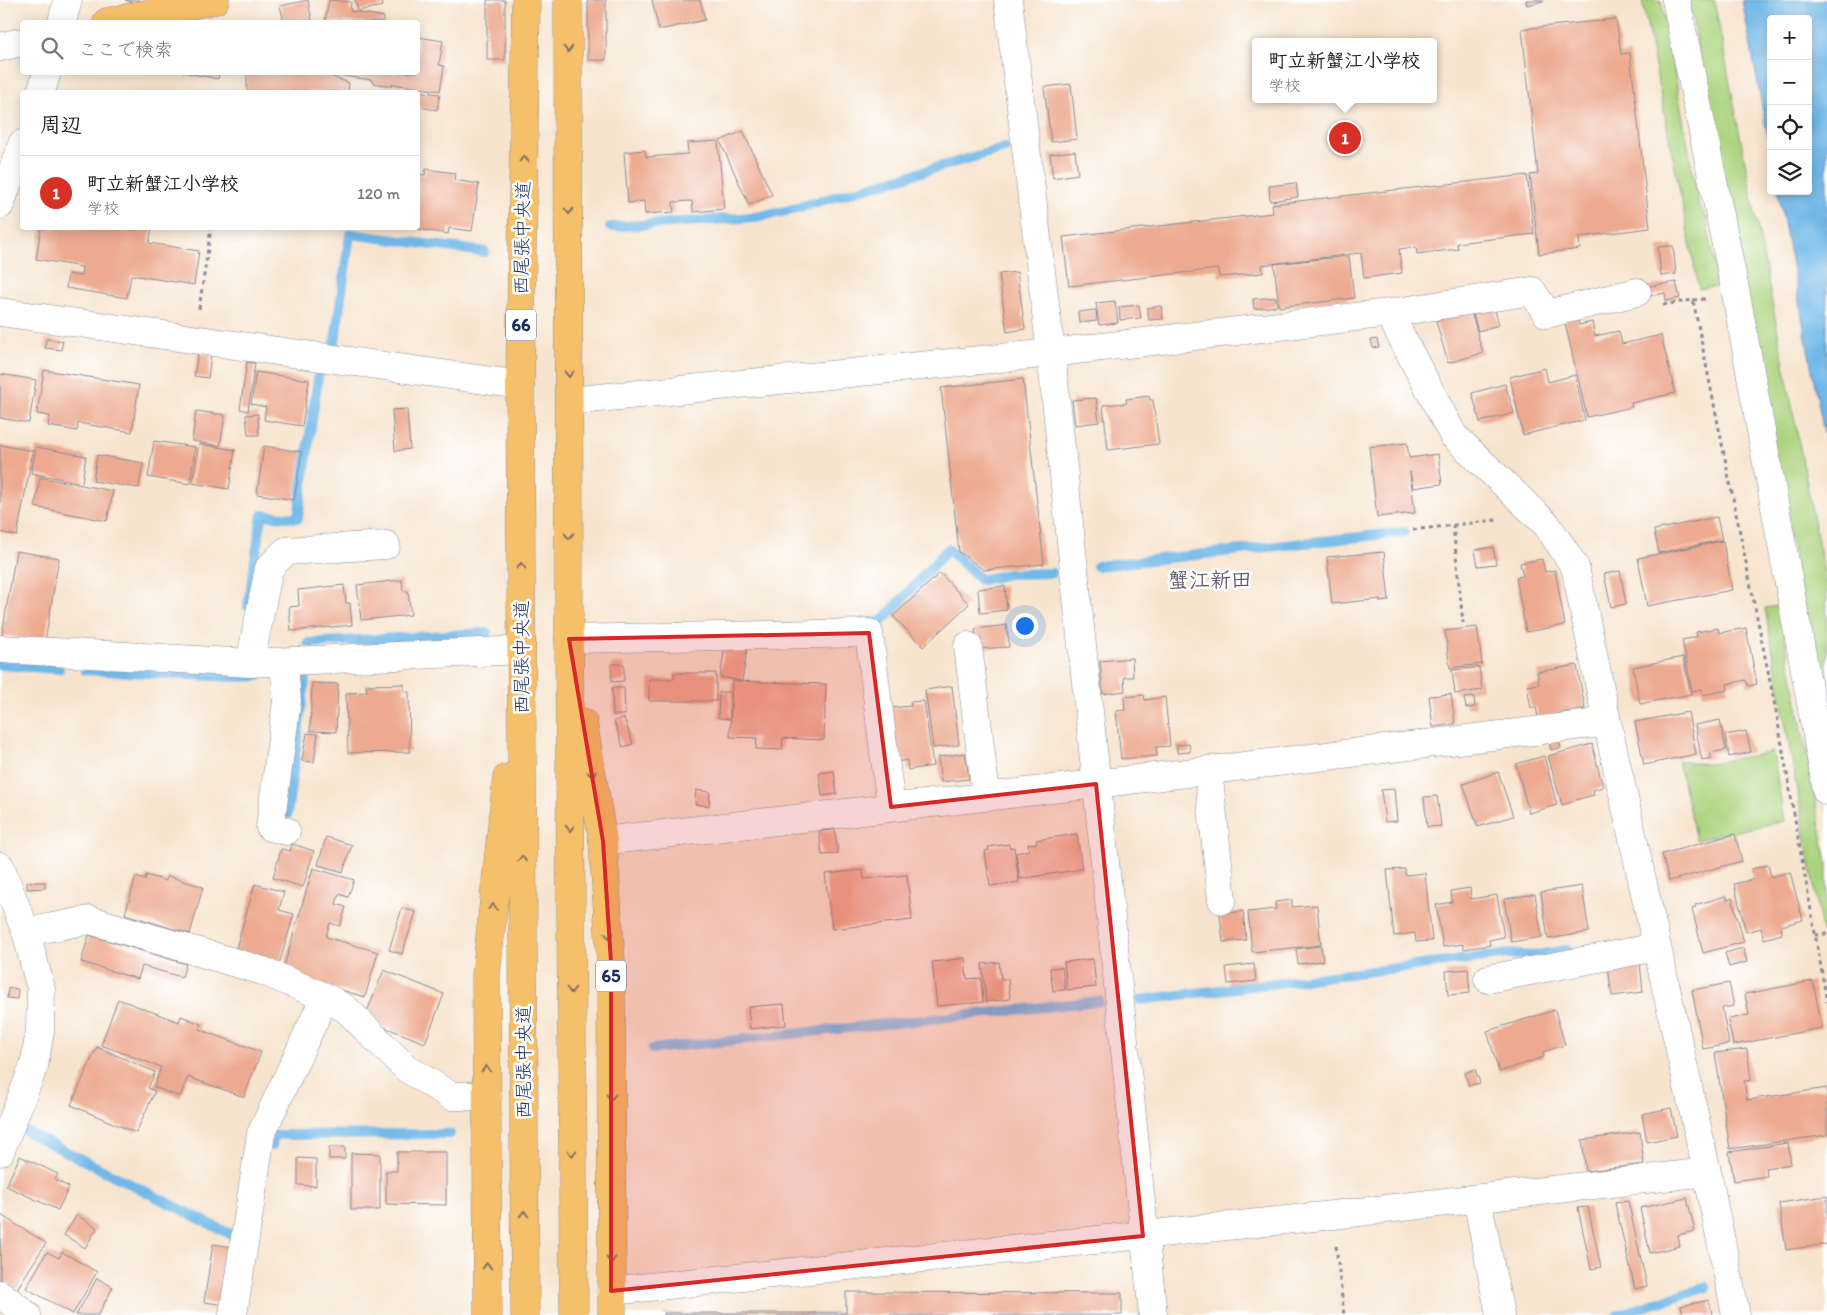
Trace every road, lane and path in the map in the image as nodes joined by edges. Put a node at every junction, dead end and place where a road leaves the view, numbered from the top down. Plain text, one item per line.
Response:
1 (68, 0) edge
2 (215, 0) edge
3 (526, 0) edge
4 (568, 0) edge
5 (1008, 0) edge
6 (1676, 0) edge
7 (63, 20) edge
8 (117, 20) edge
9 (20, 42) edge
10 (0, 47) edge
11 (46, 75) edge
12 (42, 90) edge
13 (20, 150) edge
14 (0, 205) edge
15 (211, 230) edge
16 (1638, 292) joint
17 (0, 312) edge
18 (1389, 313) junction
19 (195, 340) junction
20 (1051, 353) junction
21 (520, 385) junction
22 (569, 401) junction
23 (1536, 515) junction
24 (1453, 525) junction
25 (1414, 530) dead end
26 (386, 545) dead end
27 (1463, 623) dead end
28 (569, 639) junction
29 (968, 646) dead end
30 (0, 649) edge
31 (521, 650) junction
32 (284, 662) junction
33 (250, 663) junction
34 (1607, 722) junction
35 (1208, 770) junction
36 (1096, 784) junction
37 (1827, 791) edge
38 (986, 796) junction
39 (891, 807) junction
40 (286, 831) dead end
41 (603, 841) junction
42 (0, 866) edge
43 (1222, 900) dead end
44 (26, 932) junction
45 (1827, 934) edge
46 (1815, 935) junction
47 (1657, 947) junction
48 (1488, 979) dead end
49 (325, 997) junction
50 (1827, 1002) edge
51 (487, 1096) junction
52 (0, 1152) edge
53 (1707, 1172) junction
54 (1477, 1199) junction
55 (1333, 1215) junction
56 (1143, 1236) junction
57 (0, 1294) edge
58 (612, 1303) edge
59 (28, 1315) edge
60 (233, 1315) edge
61 (488, 1315) edge
62 (525, 1315) edge
63 (574, 1315) edge
64 (1153, 1315) edge
65 (1344, 1315) edge
66 (1500, 1315) edge
67 (1736, 1315) edge

1 - 7 street
2 - 8 main road
21 -> 3 main road, 西尾張中央道 / 66
4 -> 22 main road
5 - 20 street
6 - 37 street
9 - 10 street
11 - 12 street
13 - 14 street
15 - 19 path
16 - 18 street
16 - 46 path
17 - 19 street
18 - 20 street
18 - 23 street
19 - 21 street
20 - 22 street
20 - 36 street
31 -> 21 main road, 西尾張中央道 / 66
22 -> 28 main road
23 - 24 path
23 - 34 street
24 - 25 path
24 - 27 path
26 - 33 street
28 - 39 street
28 -> 41 main road, 65
28 -> 63 main road, 65
29 - 38 street
30 - 33 street
31 - 32 street
51 -> 31 main road
62 -> 31 main road, 西尾張中央道
32 - 33 street
32 - 40 street
34 - 35 street
34 - 47 street
35 - 36 street
35 - 43 street
36 - 38 street
36 - 56 street
38 - 39 street
39 - 41 street
41 -> 58 main road, 65
42 - 44 street
44 - 49 street
44 - 52 street
45 - 46 path
46 - 50 path
47 - 48 street
47 - 53 street
49 - 51 street
49 - 60 street
61 -> 51 main road
53 - 54 street
53 - 67 street
54 - 55 street
54 - 66 street
55 - 56 street
55 - 65 path
56 - 58 street
56 - 64 street
57 - 59 street

